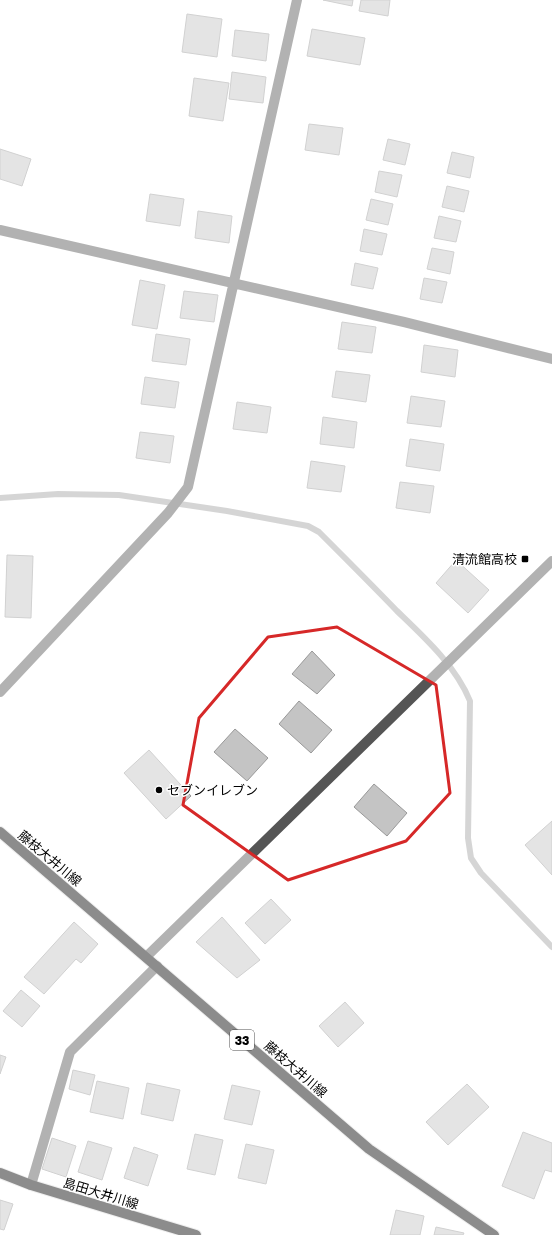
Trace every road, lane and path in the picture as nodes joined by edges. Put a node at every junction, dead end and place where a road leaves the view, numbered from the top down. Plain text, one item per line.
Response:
1 (297, 0) edge
2 (0, 230) edge
3 (235, 284) junction
4 (552, 359) edge
5 (552, 561) edge
6 (0, 692) edge
7 (0, 832) edge
8 (146, 957) junction
9 (157, 966) junction
10 (0, 1173) edge
11 (31, 1185) junction
12 (196, 1235) edge
13 (494, 1235) edge

1 - 3 street
2 - 3 street
3 - 4 street
3 - 6 street
5 - 8 street
7 - 8 main road, 藤枝大井川線 / 33
8 - 9 main road, 藤枝大井川線 / 33
9 - 11 street
9 - 13 main road, 藤枝大井川線 / 33
10 - 11 main road, 島田大井川線
11 - 12 main road, 島田大井川線

